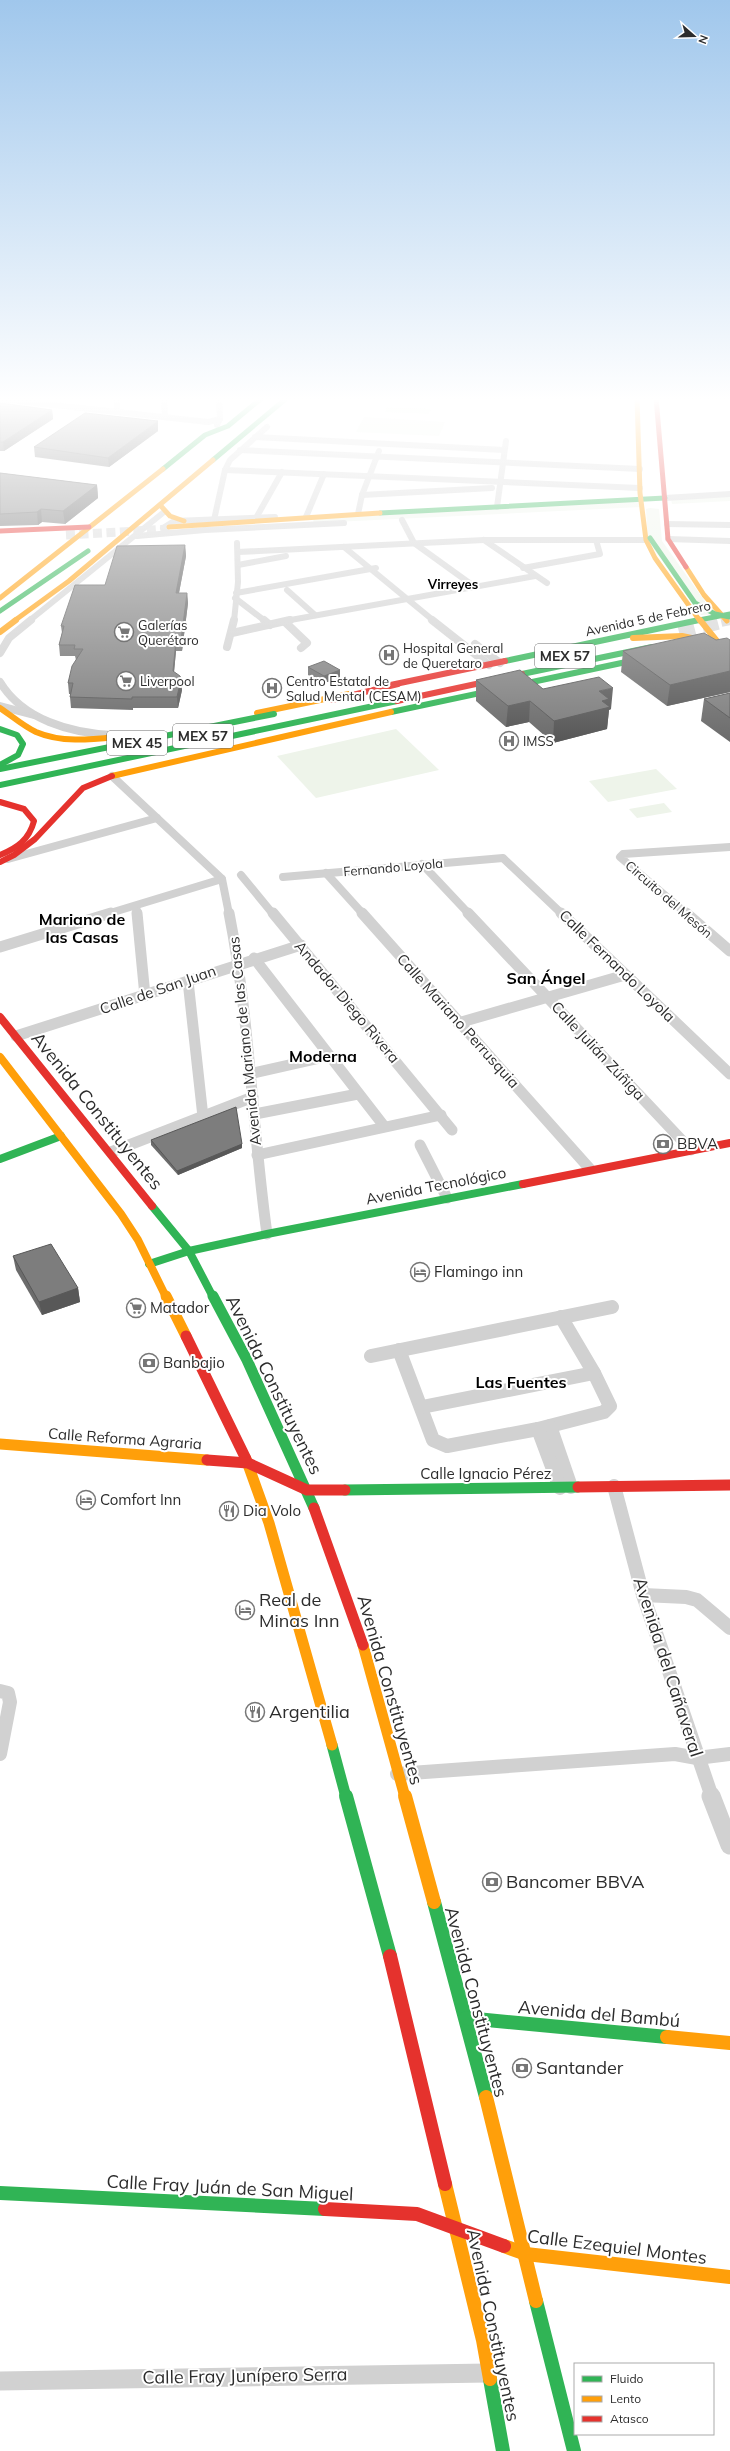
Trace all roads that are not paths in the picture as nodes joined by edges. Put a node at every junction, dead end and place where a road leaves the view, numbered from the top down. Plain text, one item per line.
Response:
1 (109, 511) edge
2 (138, 511) edge
3 (158, 511) edge
4 (159, 511) edge
5 (166, 511) edge
6 (216, 511) edge
7 (260, 511) edge
8 (308, 511) edge
9 (435, 511) edge
10 (483, 511) edge
11 (642, 511) edge
12 (666, 511) edge
13 (358, 514) joint
14 (306, 517) junction
15 (256, 518) junction
16 (294, 518) junction
17 (184, 520) junction
18 (214, 520) junction
19 (402, 520) junction
20 (668, 524) junction
21 (730, 525) edge
22 (169, 530) junction
23 (67, 534) junction
24 (1, 536) edge
25 (135, 537) junction
26 (647, 537) junction
27 (668, 539) junction
28 (484, 540) junction
29 (596, 540) junction
30 (730, 541) edge
31 (237, 543) dead end
32 (414, 543) junction
33 (344, 547) junction
34 (354, 547) junction
35 (335, 548) junction
36 (92, 549) junction
37 (238, 552) junction
38 (678, 553) junction
39 (653, 555) junction
40 (238, 565) junction
41 (380, 568) junction
42 (522, 568) junction
43 (371, 569) junction
44 (535, 576) junction
45 (69, 581) junction
46 (547, 583) dead end
47 (475, 587) junction
48 (287, 590) dead end
49 (236, 595) junction
50 (415, 596) junction
51 (0, 598) edge
52 (404, 598) junction
53 (0, 611) edge
54 (315, 615) junction
55 (727, 616) edge
56 (0, 619) edge
57 (699, 620) junction
58 (285, 622) junction
59 (11, 624) junction
60 (270, 625) junction
61 (730, 625) edge
62 (0, 632) edge
63 (679, 632) tunnel mouth
64 (232, 633) junction
65 (0, 635) edge
66 (730, 640) edge
67 (716, 643) junction
68 (227, 646) dead end
69 (730, 646) edge
70 (301, 648) dead end
71 (0, 653) edge
72 (730, 653) edge
73 (660, 655) edge
74 (510, 661) junction
75 (500, 663) junction
76 (489, 665) junction
77 (450, 679) junction
78 (0, 682) edge
79 (401, 687) junction
80 (406, 700) junction
81 (0, 707) edge
82 (43, 717) junction
83 (199, 725) junction
84 (0, 729) edge
85 (125, 736) junction
86 (0, 765) edge
87 (0, 769) edge
88 (0, 775) edge
89 (112, 776) junction
90 (72, 782) dead end
91 (0, 786) edge
92 (33, 788) dead end
93 (0, 794) edge
94 (0, 802) edge
95 (157, 818) junction
96 (728, 849) edge
97 (503, 858) joint
98 (2, 859) edge
99 (422, 864) junction
100 (326, 873) junction
101 (241, 875) dead end
102 (283, 877) dead end
103 (222, 879) junction
104 (136, 906) junction
105 (301, 945) junction
106 (0, 947) edge
107 (730, 951) edge
108 (254, 958) junction
109 (239, 963) junction
110 (625, 975) junction
111 (188, 981) junction
112 (145, 996) junction
113 (548, 998) junction
114 (0, 1017) edge
115 (458, 1023) junction
116 (16, 1036) junction
117 (329, 1056) junction
118 (0, 1057) edge
119 (249, 1074) junction
120 (730, 1074) edge
121 (358, 1094) junction
122 (253, 1097) junction
123 (255, 1114) junction
124 (441, 1115) junction
125 (203, 1117) junction
126 (384, 1126) junction
127 (452, 1130) dead end
128 (61, 1136) junction
129 (730, 1142) edge
130 (420, 1145) dead end
131 (692, 1150) junction
132 (110, 1152) junction
133 (257, 1155) junction
134 (0, 1159) edge
135 (590, 1169) junction
136 (447, 1198) junction
137 (267, 1234) junction
138 (189, 1251) junction
139 (149, 1264) junction
140 (612, 1307) dead end
141 (562, 1317) junction
142 (399, 1350) junction
143 (371, 1356) dead end
144 (594, 1373) junction
145 (422, 1407) junction
146 (544, 1428) junction
147 (0, 1444) edge
148 (248, 1463) junction
149 (730, 1485) edge
150 (614, 1486) junction
151 (565, 1487) junction
152 (307, 1490) junction
153 (643, 1595) junction
154 (730, 1628) edge
155 (0, 1691) edge
156 (0, 1754) edge
157 (730, 1754) edge
158 (697, 1758) junction
159 (397, 1774) junction
160 (730, 1845) edge
161 (466, 2018) junction
162 (730, 2043) edge
163 (0, 2193) edge
164 (456, 2228) junction
165 (526, 2254) junction
166 (730, 2277) edge
167 (490, 2373) junction
168 (0, 2381) edge
169 (503, 2451) edge
170 (574, 2451) edge

1 - 23 main road
2 - 36 main road
3 - 45 main road
4 - 25 street
5 - 17 main road
6 - 18 street
7 - 15 street
8 - 14 street
9 - 13 main road
10 - 19 main road
11 - 26 main road
12 - 20 main road
13 - 14 main road
14 - 16 main road
15 - 16 street
15 - 18 street
16 - 22 main road
17 - 18 street
17 - 22 street
19 - 22 main road
19 - 32 street
20 - 21 street
20 - 27 main road
22 - 25 street
23 - 24 main road
23 - 51 main road
25 - 45 main road
25 - 71 street
26 - 29 street
26 - 39 main road
26 - 55 main road, bridge
27 - 30 street
27 - 38 main road
28 - 29 street
28 - 32 street
28 - 42 street
29 - 42 street
31 - 37 street
32 - 34 street
32 - 47 street
33 - 34 street
33 - 35 street
33 - 43 street
34 - 41 street
35 - 37 street
35 - 40 street
36 - 53 main road
36 - 56 main road
37 - 40 street
38 - 39 main road
38 - 55 main road
39 - 57 main road
40 - 49 street
41 - 43 street
41 - 50 street
42 - 44 street
43 - 49 street
43 - 52 street
44 - 46 street
44 - 47 street
45 - 59 main road
47 - 50 street
48 - 54 street
49 - 60 street
49 - 64 street
50 - 52 street
50 - 75 street
52 - 54 street
52 - 76 street
54 - 58 street
55 - 57 main road, Avenida 5 de Febrero
55 - 61 main road
57 - 67 main road
57 - 74 main road, Avenida 5 de Febrero
58 - 60 street
58 - 70 street
59 - 62 main road
59 - 65 main road
60 - 64 street
63 - 77 main road, Avenida 5 de Febrero / MEX 57
64 - 68 street
66 - 67 main road, Avenida 5 de Febrero
67 - 72 main road
67 - 80 main road, Avenida 5 de Febrero / MEX 57
69 - 77 main road, bridge
73 - 89 main road
74 - 75 main road, Avenida 5 de Febrero
74 - 77 main road, MEX 57
75 - 76 main road, Avenida 5 de Febrero
76 - 79 main road, Avenida 5 de Febrero
77 - 79 main road, Avenida 5 de Febrero / MEX 57
78 - 82 street
79 - 83 main road, Avenida 5 de Febrero
79 - 87 main road, MEX 45, bridge
79 - 88 main road, Avenida 5 de Febrero / MEX 57
80 - 91 main road, Avenida 5 de Febrero / MEX 57
80 - 91 main road, MEX 45
81 - 82 street
81 - 85 main road, Avenida 5 de Febrero
82 - 85 street
83 - 85 main road, Avenida 5 de Febrero
83 - 88 main road
84 - 86 main road
89 - 90 main road
89 - 95 street
89 - 98 main road
92 - 93 main road
94 - 98 main road
95 - 98 street
95 - 103 street
96 - 107 street, Circuito del Mesón
97 - 99 street, Fernando Loyola
97 - 110 street, Calle Fernando Loyola
99 - 100 street, Fernando Loyola
99 - 113 street, Calle Julián Zúñiga
100 - 102 street, Fernando Loyola
100 - 115 street, Calle Mariano Perrusquia
101 - 105 street, Andador Diego Rivera
103 - 104 street
103 - 109 street, Avenida Mariano de las Casas
104 - 106 street
104 - 112 street
105 - 108 street, Calle de San Juan
105 - 124 street, Andador Diego Rivera
108 - 109 street, Calle de San Juan
108 - 117 street
109 - 111 street, Calle de San Juan
109 - 119 street, Avenida Mariano de las Casas
110 - 113 street
110 - 120 street, Calle Fernando Loyola
111 - 112 street, Calle de San Juan
111 - 125 street
112 - 116 street, Calle de San Juan
113 - 115 street
113 - 131 street, Calle Julián Zúñiga
114 - 116 main road, Avenida Constituyentes
115 - 135 street, Calle Mariano Perrusquia
116 - 132 main road, Avenida Constituyentes
117 - 119 street
117 - 121 street
118 - 128 main road, Avenida Constituyentes
119 - 122 street, Avenida Mariano de las Casas
121 - 123 street
121 - 126 street
122 - 123 street, Avenida Mariano de las Casas
122 - 125 street
123 - 133 street, Avenida Mariano de las Casas
124 - 126 street
124 - 127 street, Andador Diego Rivera
125 - 132 street
126 - 133 street
128 - 134 main road
128 - 139 main road, Avenida Constituyentes
129 - 131 main road, Avenida Tecnológico
130 - 136 street
131 - 135 main road, Avenida Tecnológico
132 - 138 main road, Avenida Constituyentes
133 - 137 street, Avenida Mariano de las Casas
135 - 136 main road, Avenida Tecnológico
136 - 137 main road, Avenida Tecnológico
137 - 138 main road, Avenida Tecnológico
138 - 139 main road, Avenida Tecnológico
138 - 152 main road, Avenida Constituyentes
139 - 148 main road, Avenida Constituyentes
140 - 141 street
141 - 142 street
141 - 144 street
142 - 143 street
142 - 145 street
144 - 145 street
144 - 146 street
145 - 146 street
146 - 151 street
147 - 148 main road, Calle Reforma Agraria
148 - 152 main road, Calle Ignacio Pérez
148 - 164 main road, Avenida Constituyentes
149 - 150 main road, Calle Ignacio Pérez
150 - 151 main road, Calle Ignacio Pérez
150 - 153 street, Avenida del Cañaveral
151 - 152 main road, Calle Ignacio Pérez
152 - 159 main road, Avenida Constituyentes
153 - 154 street
153 - 158 street, Avenida del Cañaveral
155 - 156 street
157 - 158 street
158 - 159 street
158 - 160 street, Avenida del Cañaveral
159 - 161 main road, Avenida Constituyentes
161 - 162 main road, Avenida del Bambú
161 - 165 main road, Avenida Constituyentes
163 - 164 main road, Calle Fray Juán de San Miguel
164 - 165 main road, Calle Ezequiel Montes
164 - 167 main road, Avenida Constituyentes
165 - 166 main road, Calle Ezequiel Montes
165 - 170 main road, Avenida Constituyentes
167 - 168 street, Calle Fray Junípero Serra
167 - 169 main road, Avenida Constituyentes

